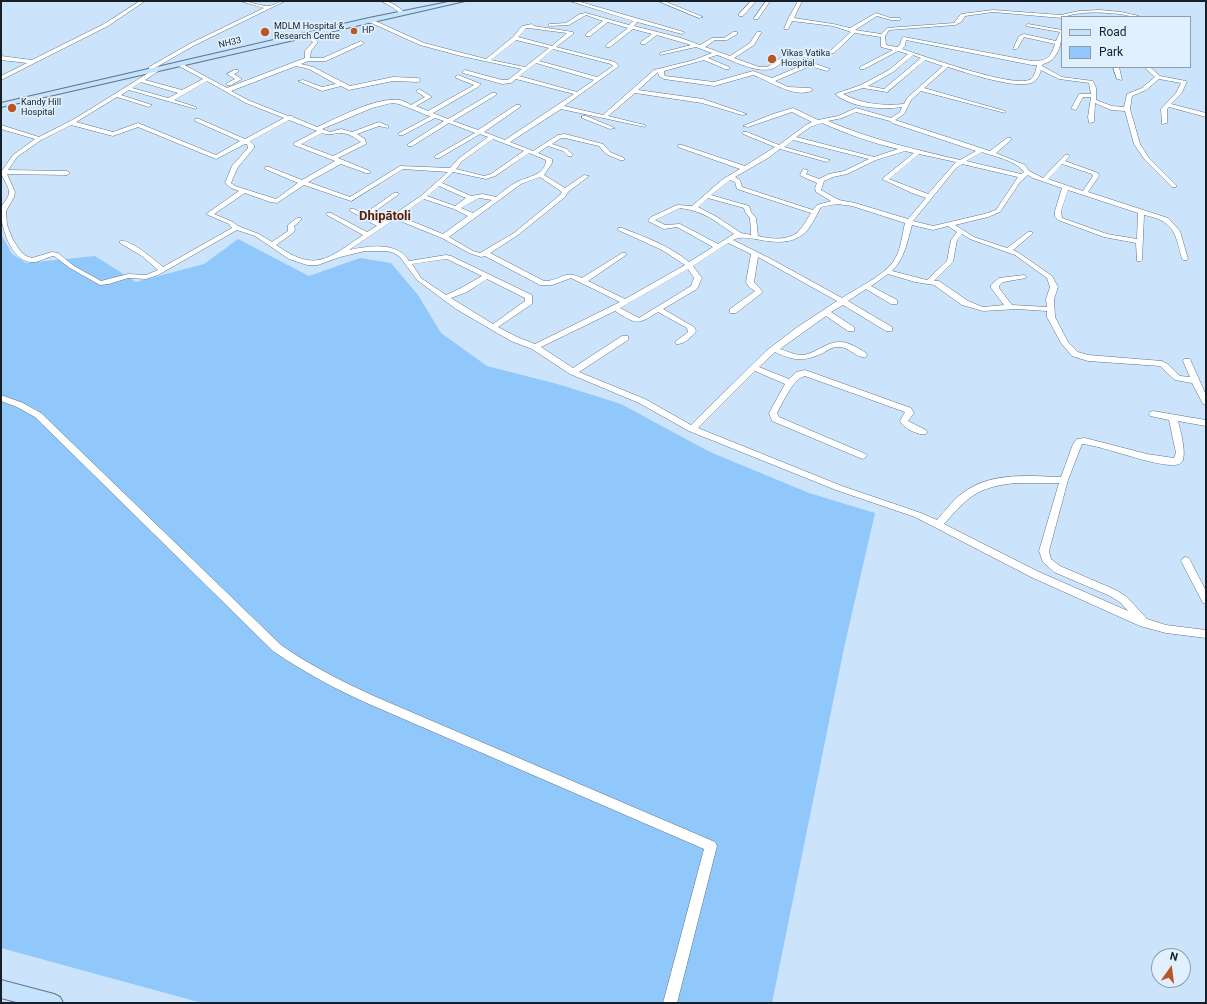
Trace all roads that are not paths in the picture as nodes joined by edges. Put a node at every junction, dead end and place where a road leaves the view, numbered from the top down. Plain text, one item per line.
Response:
1 (143, 1) edge
2 (242, 1) edge
3 (272, 1) edge
4 (383, 1) edge
5 (462, 1) edge
6 (572, 1) edge
7 (660, 1) edge
8 (754, 1) edge
9 (768, 1) edge
10 (800, 1) edge
11 (281, 2) edge
12 (269, 8) junction
13 (403, 13) junction
14 (742, 15) dead end
15 (1067, 16) edge
16 (1134, 16) edge
17 (701, 17) dead end
18 (1061, 17) edge
19 (756, 18) dead end
20 (790, 19) junction
21 (898, 19) dead end
22 (369, 20) junction
23 (607, 20) junction
24 (636, 20) junction
25 (1028, 25) dead end
26 (527, 26) junction
27 (632, 27) junction
28 (786, 28) dead end
29 (853, 30) junction
30 (1061, 32) edge
31 (656, 33) junction
32 (682, 33) dead end
33 (735, 33) dead end
34 (758, 33) dead end
35 (305, 35) junction
36 (588, 35) dead end
37 (1061, 35) edge
38 (883, 36) junction
39 (515, 38) junction
40 (361, 43) dead end
41 (643, 43) dead end
42 (1058, 43) junction
43 (608, 46) dead end
44 (699, 46) junction
45 (554, 48) junction
46 (1014, 48) dead end
47 (898, 49) junction
48 (832, 52) dead end
49 (718, 53) junction
50 (662, 54) dead end
51 (911, 54) junction
52 (810, 56) dead end
53 (1, 58) edge
54 (704, 58) junction
55 (730, 58) junction
56 (924, 58) junction
57 (307, 59) junction
58 (487, 60) junction
59 (34, 62) junction
60 (536, 62) junction
61 (179, 64) junction
62 (296, 64) junction
63 (947, 65) junction
64 (1039, 65) junction
65 (727, 68) dead end
66 (862, 68) dead end
67 (1116, 68) edge
68 (1148, 68) edge
69 (527, 69) junction
70 (661, 69) junction
71 (827, 69) dead end
72 (236, 71) dead end
73 (465, 72) dead end
74 (142, 76) junction
75 (458, 77) dead end
76 (516, 77) junction
77 (1158, 77) junction
78 (1, 78) edge
79 (207, 79) junction
80 (598, 79) junction
81 (1120, 79) dead end
82 (418, 80) dead end
83 (770, 80) junction
84 (301, 81) dead end
85 (341, 84) junction
86 (863, 86) junction
87 (222, 87) junction
88 (128, 88) junction
89 (920, 89) junction
90 (228, 90) junction
91 (810, 90) dead end
92 (419, 91) dead end
93 (634, 91) junction
94 (182, 92) junction
95 (494, 94) dead end
96 (579, 94) junction
97 (117, 95) junction
98 (1094, 99) junction
99 (169, 100) junction
100 (149, 104) dead end
101 (864, 104) junction
102 (1, 105) edge
103 (1167, 105) junction
104 (518, 106) dead end
105 (906, 106) junction
106 (411, 107) junction
107 (560, 107) junction
108 (194, 108) dead end
109 (1074, 109) dead end
110 (1127, 109) junction
111 (576, 111) junction
112 (861, 111) junction
113 (1003, 112) dead end
114 (427, 114) junction
115 (744, 114) dead end
116 (1206, 115) edge
117 (435, 116) junction
118 (290, 117) junction
119 (604, 118) junction
120 (197, 120) dead end
121 (892, 120) junction
122 (448, 121) junction
123 (820, 121) junction
124 (1091, 122) dead end
125 (72, 123) junction
126 (1164, 123) dead end
127 (642, 126) dead end
128 (746, 126) dead end
129 (1, 127) edge
130 (386, 127) dead end
131 (612, 128) dead end
132 (319, 130) junction
133 (478, 132) junction
134 (745, 133) dead end
135 (352, 134) junction
136 (401, 134) dead end
137 (492, 137) junction
138 (792, 138) junction
139 (39, 139) junction
140 (1009, 139) dead end
141 (246, 141) junction
142 (506, 142) junction
143 (548, 144) junction
144 (410, 145) dead end
145 (680, 146) dead end
146 (779, 147) junction
147 (904, 149) junction
148 (982, 150) junction
149 (531, 152) junction
150 (918, 152) junction
151 (992, 153) junction
152 (570, 155) dead end
153 (1066, 156) dead end
154 (437, 157) dead end
155 (332, 159) junction
156 (622, 159) dead end
157 (874, 159) junction
158 (827, 160) dead end
159 (339, 162) junction
160 (960, 162) junction
161 (1061, 162) junction
162 (267, 168) dead end
163 (746, 169) junction
164 (452, 170) junction
165 (805, 170) dead end
166 (4, 172) junction
167 (368, 172) dead end
168 (67, 173) dead end
169 (1025, 174) junction
170 (541, 175) junction
171 (586, 176) dead end
172 (730, 177) junction
173 (1044, 180) junction
174 (820, 181) junction
175 (302, 182) junction
176 (439, 184) junction
177 (1174, 186) dead end
178 (1066, 187) junction
179 (244, 191) junction
180 (565, 191) junction
181 (1084, 193) junction
182 (396, 194) dead end
183 (707, 196) junction
184 (423, 197) junction
185 (930, 197) junction
186 (471, 198) junction
187 (496, 199) junction
188 (837, 202) junction
189 (456, 208) junction
190 (694, 208) junction
191 (352, 210) dead end
192 (814, 212) junction
193 (1141, 212) junction
194 (329, 214) dead end
195 (363, 216) junction
196 (473, 216) junction
197 (396, 217) junction
198 (299, 219) dead end
199 (909, 222) junction
200 (949, 224) junction
201 (382, 226) junction
202 (236, 228) junction
203 (620, 229) dead end
204 (960, 232) junction
205 (1030, 233) dead end
206 (739, 235) junction
207 (444, 237) junction
208 (371, 238) junction
209 (755, 238) junction
210 (729, 241) junction
211 (122, 242) dead end
212 (1140, 242) junction
213 (272, 244) junction
214 (718, 248) junction
215 (388, 249) junction
216 (1009, 250) junction
217 (755, 253) junction
218 (483, 254) junction
219 (624, 254) dead end
220 (338, 255) junction
221 (1185, 259) dead end
222 (1139, 260) dead end
223 (407, 263) junction
224 (466, 265) junction
225 (690, 265) junction
226 (162, 270) junction
227 (887, 272) junction
228 (487, 276) junction
229 (1024, 277) dead end
230 (583, 281) junction
231 (930, 281) junction
232 (866, 286) junction
233 (446, 298) junction
234 (842, 301) junction
235 (625, 302) junction
236 (894, 302) dead end
237 (615, 308) junction
238 (1010, 308) junction
239 (658, 309) junction
240 (1050, 309) junction
241 (733, 311) dead end
242 (825, 312) junction
243 (493, 327) junction
244 (889, 328) dead end
245 (851, 329) dead end
246 (625, 338) dead end
247 (679, 342) dead end
248 (535, 347) junction
249 (774, 349) junction
250 (863, 355) dead end
251 (1187, 361) dead end
252 (754, 368) junction
253 (573, 372) junction
254 (1195, 381) junction
255 (790, 383) junction
256 (1, 398) edge
257 (1206, 402) edge
258 (1153, 414) dead end
259 (1173, 417) junction
260 (1206, 423) edge
261 (692, 429) junction
262 (923, 432) dead end
263 (863, 456) dead end
264 (1064, 480) junction
265 (938, 525) junction
266 (1186, 561) dead end
267 (1206, 600) edge
268 (1144, 623) junction
269 (1206, 634) edge
270 (1, 989) edge
271 (54, 1003) edge
272 (670, 1003) edge

1 - 59 street
2 - 12 street
3 - 11 street
4 - 13 street
5 - 13 main road, NH33
6 - 24 street
7 - 17 street
8 - 14 street
9 - 19 street
10 - 20 street
11 - 12 street
12 - 74 street
13 - 22 main road, NH33
15 - 16 street
18 - 38 street
20 - 28 street
20 - 29 street
21 - 29 street
22 - 35 main road, NH33
22 - 58 street
23 - 26 street
23 - 27 street
23 - 36 street
24 - 27 street
24 - 32 street
25 - 30 street
26 - 39 street
26 - 45 street
27 - 31 street
27 - 43 street
29 - 38 street
29 - 48 street
31 - 41 street
31 - 44 street
33 - 44 street
34 - 55 street
35 - 57 street
35 - 61 main road, NH33
37 - 42 street
38 - 47 street
39 - 45 street
39 - 58 street
40 - 57 street
42 - 46 street
42 - 64 street
44 - 49 street
44 - 50 street
45 - 60 street
45 - 80 street
47 - 51 street
47 - 64 street
47 - 66 street
49 - 54 street
49 - 55 street
51 - 56 street
51 - 86 street
52 - 55 street
53 - 59 street
54 - 65 street
54 - 70 street
56 - 63 street
56 - 86 street
57 - 62 street
58 - 69 street
59 - 78 street
60 - 69 street
60 - 80 street
61 - 74 main road, NH33
61 - 79 street
62 - 85 street
62 - 90 street
63 - 64 street
63 - 89 street
64 - 98 street
67 - 81 street
68 - 77 street
69 - 76 street
70 - 83 street
70 - 93 street
71 - 83 street
72 - 87 street
73 - 76 street
74 - 88 street
74 - 94 street
74 - 102 main road, NH33
75 - 114 street
76 - 96 street
77 - 103 street
77 - 110 street
79 - 87 street
79 - 94 street
80 - 96 street
82 - 85 street
83 - 91 street
84 - 85 street
86 - 101 street
87 - 90 street
88 - 97 street
88 - 99 street
89 - 105 street
89 - 113 street
90 - 118 street
92 - 106 street
93 - 115 street
93 - 119 street
94 - 99 street
95 - 122 street
96 - 107 street
97 - 100 street
97 - 125 street
98 - 109 street
98 - 110 street
98 - 124 street
99 - 108 street
101 - 105 street
101 - 112 street
103 - 116 street
103 - 126 street
104 - 133 street
105 - 121 street
106 - 114 street
106 - 132 street
107 - 111 street
107 - 142 street
110 - 177 street
111 - 119 street
111 - 131 street
112 - 121 street
112 - 123 street
114 - 117 street
117 - 122 street
117 - 136 street
118 - 132 street
118 - 141 street
119 - 127 street
120 - 141 street
121 - 148 street
122 - 133 street
122 - 144 street
123 - 128 street
123 - 138 street
123 - 147 street
125 - 139 street
125 - 141 street
129 - 139 street
130 - 135 street
132 - 135 street
132 - 155 street
133 - 137 street
133 - 154 street
134 - 146 street
135 - 155 street
137 - 142 street
137 - 164 street
138 - 146 street
138 - 157 street
139 - 166 street
140 - 151 street
141 - 179 street
142 - 149 street
143 - 149 street
143 - 152 street
143 - 156 street
145 - 163 street
146 - 158 street
146 - 163 street
147 - 150 street
147 - 157 street
148 - 151 street
148 - 160 street
149 - 164 street
149 - 170 street
150 - 160 street
150 - 185 street
151 - 169 street
153 - 161 street
155 - 159 street
157 - 174 street
159 - 167 street
159 - 175 street
160 - 169 street
160 - 185 street
161 - 173 street
161 - 181 street
162 - 175 street
163 - 172 street
164 - 175 street
164 - 176 street
165 - 174 street
166 - 168 street
166 - 226 street
169 - 173 street
169 - 200 street
170 - 180 street
170 - 187 street
171 - 180 street
172 - 183 street
172 - 192 street
173 - 178 street
174 - 188 street
175 - 179 street
176 - 184 street
176 - 186 street
178 - 181 street
178 - 212 street
179 - 202 street
180 - 218 street
181 - 193 street
182 - 195 street
183 - 190 street
183 - 209 street
184 - 189 street
184 - 197 street
185 - 199 street
186 - 187 street
186 - 189 street
187 - 196 street
188 - 192 street
188 - 199 street
189 - 196 street
190 - 206 street
190 - 214 street
191 - 195 street
192 - 209 street
193 - 212 street
193 - 221 street
194 - 208 street
195 - 201 street
196 - 207 street
197 - 201 street
197 - 207 street
198 - 213 street
199 - 200 street
199 - 227 street
200 - 204 street
201 - 208 street
202 - 213 street
202 - 226 street
203 - 225 street
204 - 216 street
204 - 231 street
205 - 216 street
206 - 209 street
206 - 210 street
207 - 218 street
208 - 215 street
208 - 220 street
210 - 214 street
210 - 217 street
211 - 226 street
212 - 222 street
213 - 220 street
214 - 225 street
215 - 220 street
215 - 223 street
216 - 240 street
217 - 234 street
217 - 241 street
218 - 224 street
218 - 230 street
219 - 230 street
223 - 224 street
223 - 233 street
224 - 228 street
225 - 235 street
225 - 239 street
227 - 231 street
227 - 232 street
228 - 233 street
228 - 243 street
229 - 238 street
230 - 235 street
231 - 238 street
232 - 234 street
232 - 236 street
233 - 243 street
234 - 242 street
234 - 244 street
235 - 237 street
237 - 239 street
237 - 248 street
238 - 240 street
239 - 247 street
240 - 254 street
242 - 245 street
242 - 249 street
243 - 248 street
246 - 253 street
248 - 253 street
249 - 250 street
249 - 252 street
251 - 254 street
252 - 255 street
252 - 261 street
253 - 261 street
254 - 257 street
255 - 262 street
255 - 263 street
256 - 272 street
258 - 259 street
259 - 260 street
259 - 264 street
261 - 265 street
264 - 265 street
264 - 268 street
265 - 268 street
266 - 267 street
268 - 269 street
270 - 271 main road

